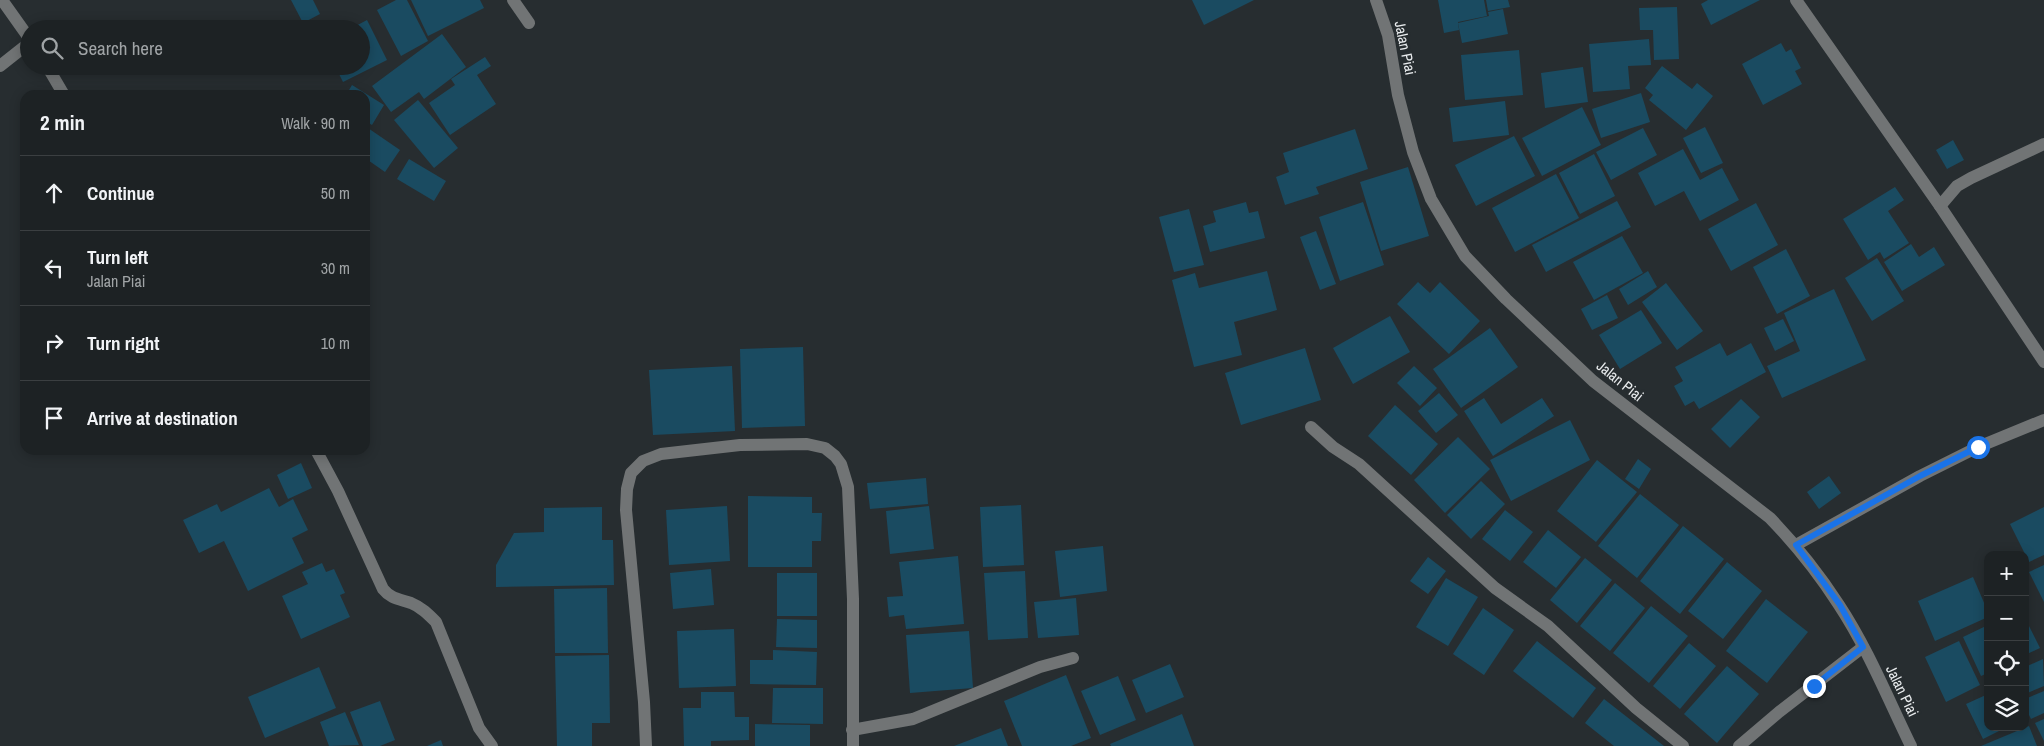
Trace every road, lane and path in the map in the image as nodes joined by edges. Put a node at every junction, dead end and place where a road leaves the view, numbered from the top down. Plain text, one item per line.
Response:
1 (2, 0) edge
2 (513, 0) edge
3 (1376, 0) edge
4 (1796, 0) edge
5 (530, 24) dead end
6 (20, 25) edge
7 (20, 50) edge
8 (0, 66) edge
9 (52, 75) edge
10 (61, 90) edge
11 (2044, 144) edge
12 (1940, 206) junction
13 (2044, 362) edge
14 (2044, 420) edge
15 (1311, 427) dead end
16 (319, 455) edge
17 (1796, 545) junction
18 (1863, 647) junction
19 (1073, 658) dead end
20 (852, 730) junction
21 (492, 746) edge
22 (646, 746) edge
23 (853, 746) edge
24 (1683, 746) edge
25 (1739, 746) edge
26 (1911, 746) edge

1 - 6 street
2 - 5 street
3 - 17 street, Jalan Piai
4 - 12 street
7 - 8 street
9 - 10 street
11 - 12 street
12 - 13 street
14 - 17 street
15 - 24 street
16 - 21 street
17 - 18 street, Jalan Piai
18 - 25 street
18 - 26 street, Jalan Piai
19 - 20 street
20 - 22 street
20 - 23 street

